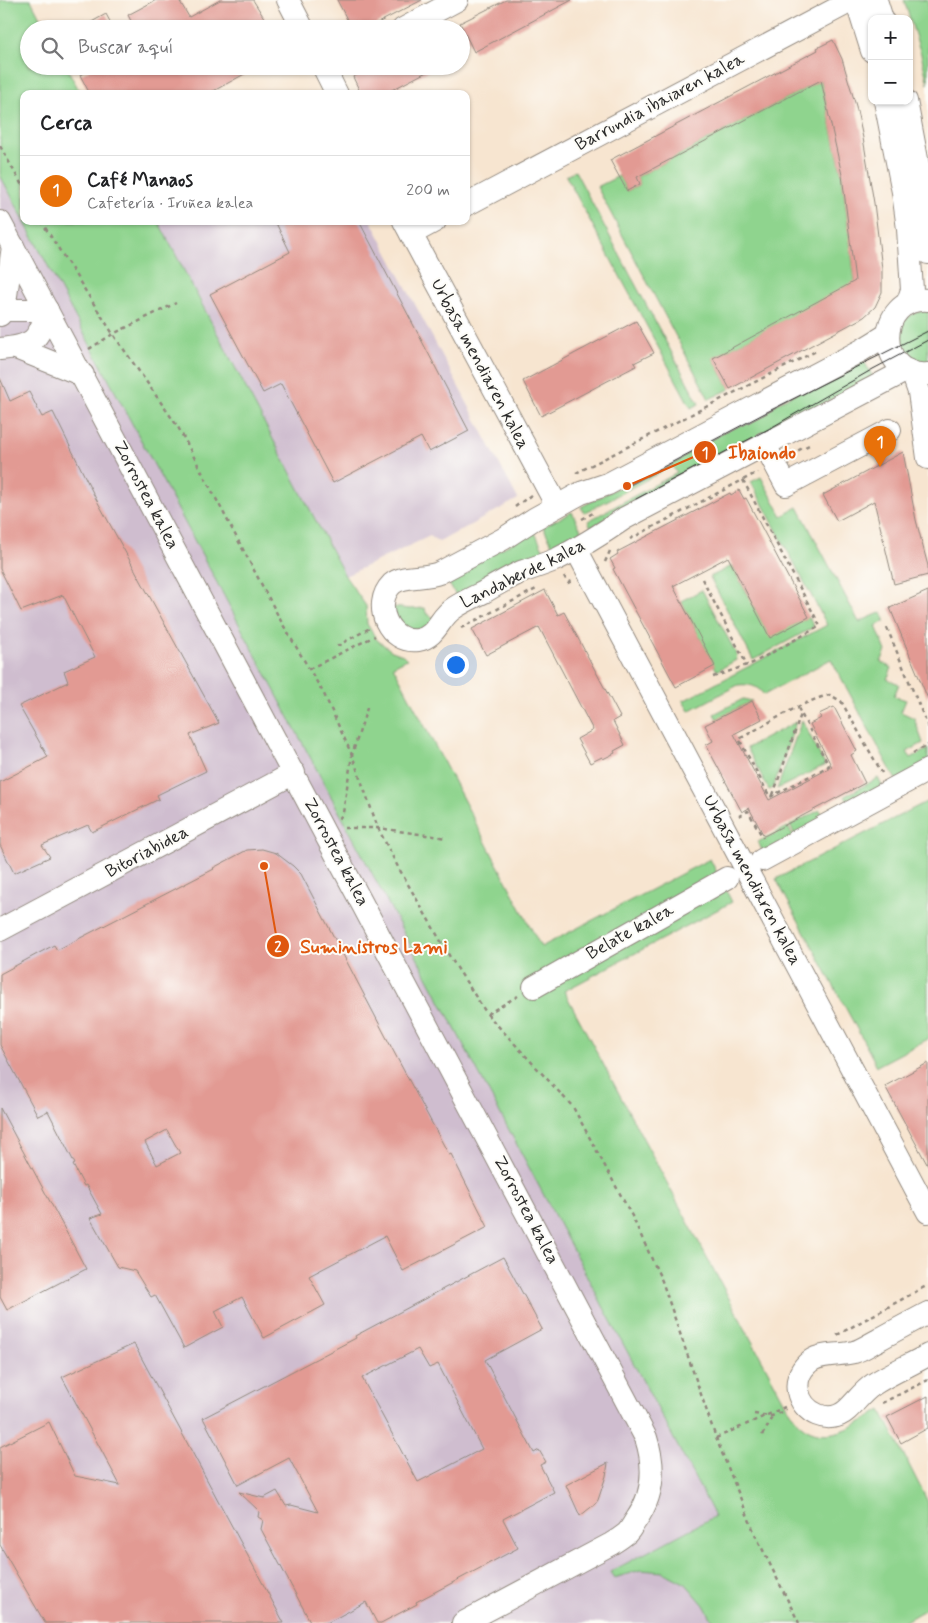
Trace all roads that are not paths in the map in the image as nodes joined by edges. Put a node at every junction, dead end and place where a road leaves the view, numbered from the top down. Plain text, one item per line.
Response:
1 (288, 0) edge
2 (457, 0) edge
3 (854, 0) edge
4 (876, 0) edge
5 (881, 15) edge
6 (298, 20) edge
7 (420, 20) edge
8 (868, 40) edge
9 (329, 75) edge
10 (335, 90) edge
11 (886, 105) edge
12 (907, 105) edge
13 (470, 203) edge
14 (0, 222) edge
15 (408, 228) edge
16 (13, 246) junction
17 (928, 253) edge
18 (917, 302) edge
19 (47, 310) junction
20 (2, 312) edge
21 (888, 334) junction
22 (8, 348) edge
23 (916, 372) edge
24 (83, 375) junction
25 (890, 430) dead end
26 (764, 444) junction
27 (928, 458) edge
28 (557, 506) junction
29 (576, 548) junction
30 (928, 770) edge
31 (294, 773) junction
32 (763, 849) road end
33 (727, 878) dead end
34 (0, 930) edge
35 (534, 987) road end
36 (928, 1212) edge
37 (928, 1313) edge
38 (928, 1355) edge
39 (463, 1623) edge

1 - 6 street
2 - 7 street
3 - 8 street
3 - 13 street, Barrundia ibaiaren kalea
4 - 5 street
9 - 10 street
11 - 18 street
12 - 17 street
14 - 16 street, Zorrostea kalea
15 - 28 street, Urbasa mendiaren kalea
16 - 19 street, Zorrostea kalea
16 - 20 street
18 - 21 street
19 - 20 street
19 - 22 street
19 - 24 street, Zorrostea kalea
21 - 23 street
21 - 28 street, Landaberde kalea
22 - 24 street
23 - 26 street, Landaberde kalea
23 - 27 street
24 - 31 street, Zorrostea kalea
25 - 26 street
26 - 29 street, Landaberde kalea
28 - 29 street, Landaberde kalea
29 - 36 street, Urbasa mendiaren kalea
30 - 32 street
31 - 34 street, Bitoriabidea
31 - 39 street, Zorrostea kalea
33 - 35 street, Belate kalea
37 - 38 street

